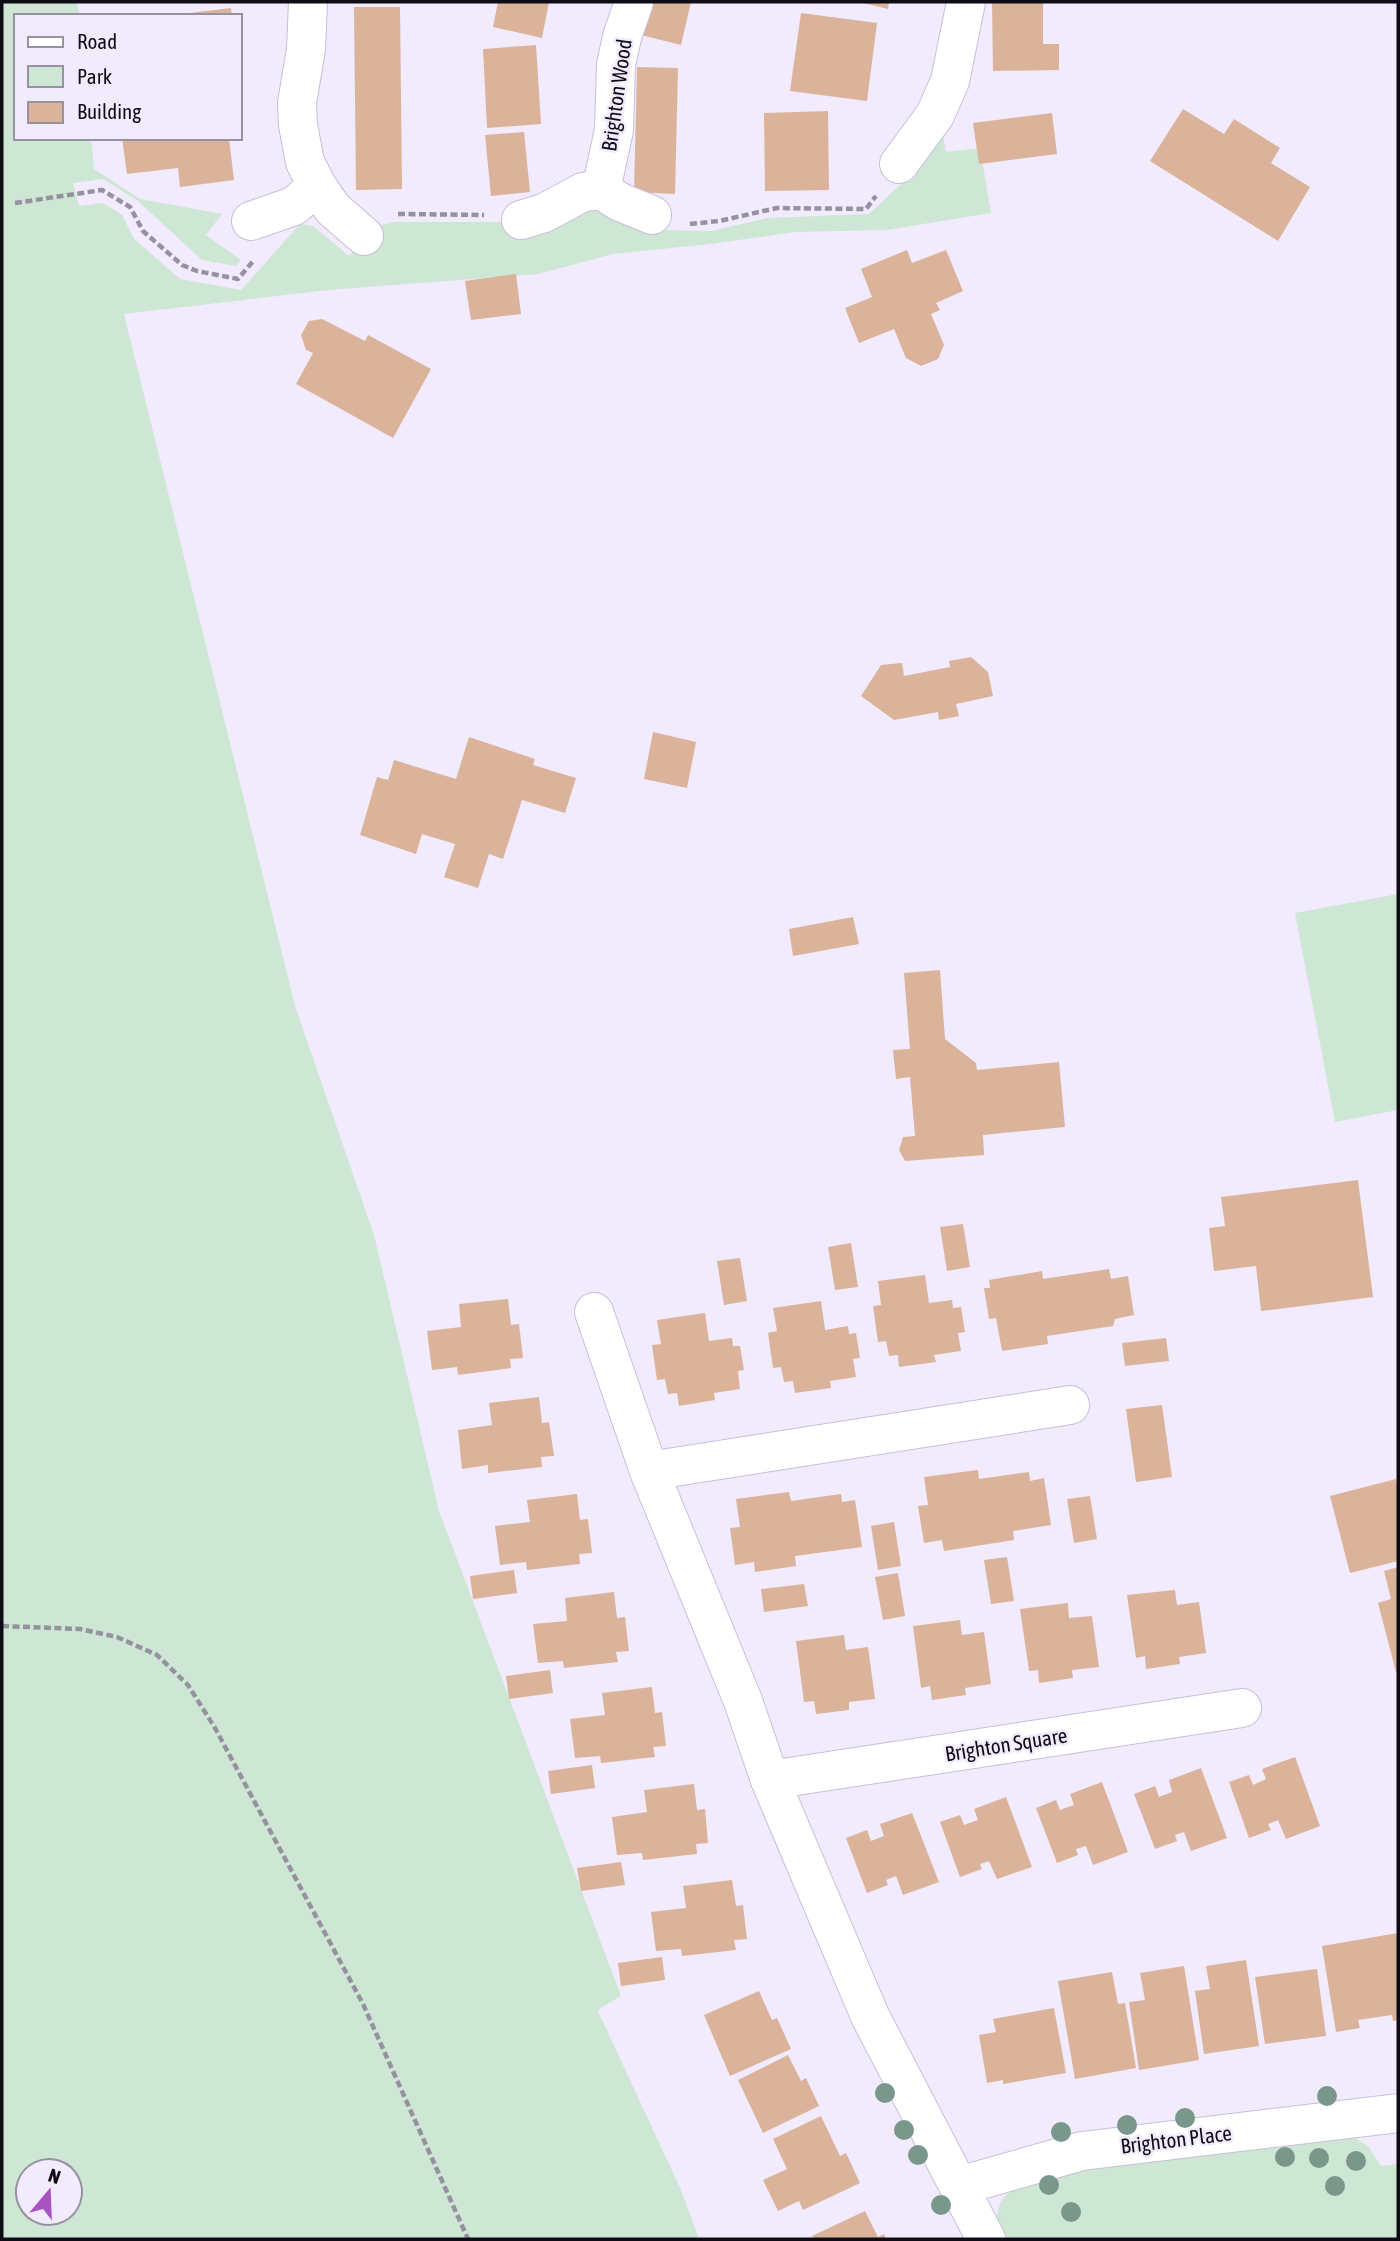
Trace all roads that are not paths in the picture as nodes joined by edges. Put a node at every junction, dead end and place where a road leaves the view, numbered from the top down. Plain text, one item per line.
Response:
1 (308, 2) edge
2 (634, 2) edge
3 (966, 2) edge
4 (899, 164) road end
5 (317, 186) junction
6 (601, 190) junction
7 (652, 215) road end
8 (521, 220) road end
9 (251, 221) dead end
10 (356, 229) road end
11 (594, 1312) dead end
12 (1070, 1405) dead end
13 (649, 1471) junction
14 (1242, 1708) dead end
15 (770, 1780) junction
16 (1398, 2113) edge
17 (959, 2186) junction
18 (986, 2239) edge

1 - 5 street
2 - 6 street, Brighton Wood
3 - 4 street
5 - 9 street
5 - 10 street
6 - 7 street
6 - 8 street
11 - 13 street
12 - 13 street
13 - 15 street
14 - 15 street, Brighton Square
15 - 17 street
16 - 17 street, Brighton Place
17 - 18 street

